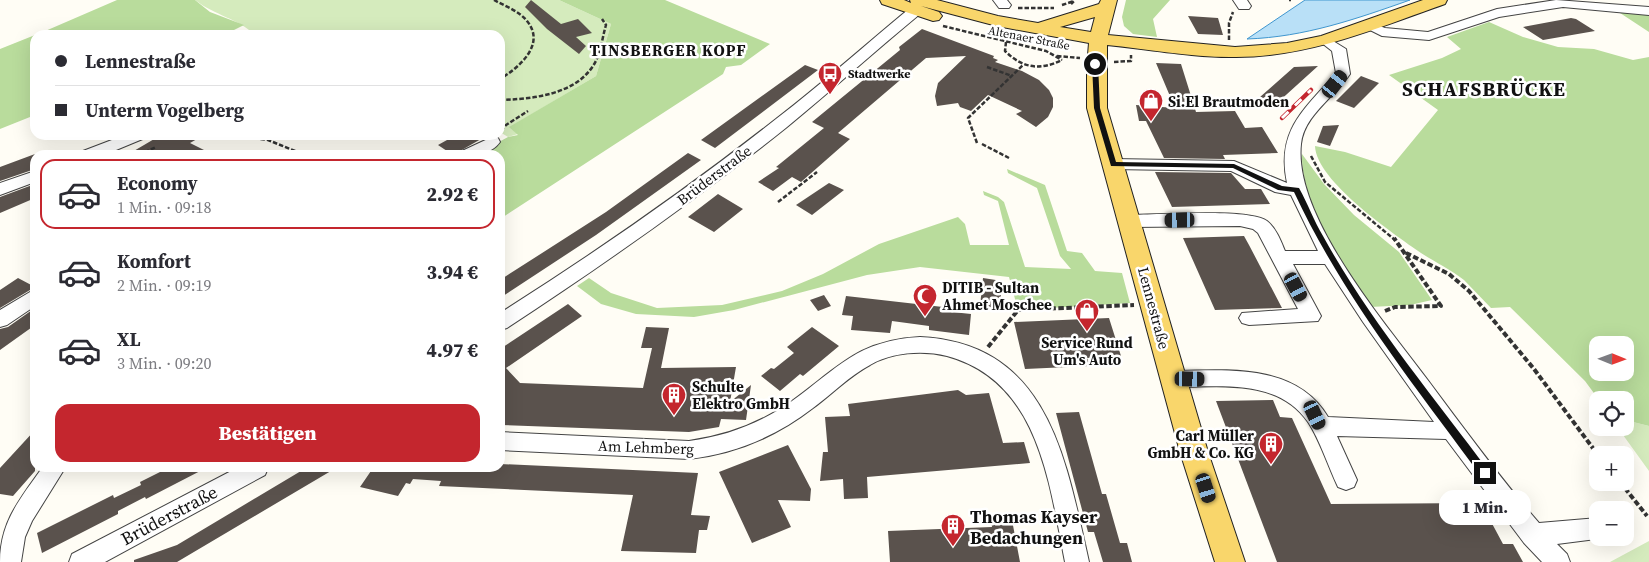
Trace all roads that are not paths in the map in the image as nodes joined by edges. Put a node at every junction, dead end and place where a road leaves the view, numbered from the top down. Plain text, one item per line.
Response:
1 (888, 0) edge
2 (1439, 0) edge
3 (920, 4) edge
4 (1107, 4) edge
5 (1649, 11) edge
6 (1369, 26) junction
7 (1030, 27) junction
8 (1325, 40) junction
9 (1097, 45) junction
10 (1235, 52) junction
11 (130, 140) edge
12 (490, 140) edge
13 (112, 150) edge
14 (475, 150) edge
15 (1113, 164) junction
16 (30, 178) edge
17 (0, 190) edge
18 (1297, 190) junction
19 (1130, 221) junction
20 (1280, 257) junction
21 (1332, 258) junction
22 (30, 299) edge
23 (1248, 318) dead end
24 (0, 320) edge
25 (505, 320) edge
26 (1173, 379) junction
27 (1320, 426) junction
28 (1452, 429) junction
29 (505, 441) edge
30 (51, 472) edge
31 (250, 472) edge
32 (1346, 480) dead end
33 (1589, 530) edge
34 (1532, 535) junction
35 (8, 562) edge
36 (81, 562) edge
37 (1077, 562) edge
38 (1230, 562) edge
39 (1558, 562) edge

1 - 3 main road, Altenaer Straße
2 - 6 main road, Altenaer Straße
3 - 7 main road, Altenaer Straße
3 - 9 main road, Altenaer Straße
3 - 25 street, Brüderstraße
4 - 7 main road
4 - 9 main road, Lennestraße
5 - 6 street
6 - 8 main road, Altenaer Straße
7 - 9 main road, Altenaer Straße
8 - 10 main road, Altenaer Straße
8 - 18 street
9 - 10 main road, Altenaer Straße
9 - 10 main road, Altenaer Straße
9 - 15 main road, Lennestraße
11 - 13 street
12 - 14 street
15 - 18 street
15 - 19 main road, Lennestraße
16 - 17 street
18 - 21 street
19 - 20 street
19 - 26 main road, Lennestraße
20 - 21 street
20 - 23 street
21 - 28 street
22 - 24 street
26 - 27 street
26 - 38 main road, Lennestraße
27 - 28 street
27 - 32 street
28 - 34 street
29 - 37 street, Am Lehmberg
30 - 35 street
31 - 36 street, Brüderstraße
33 - 34 street
34 - 39 street

